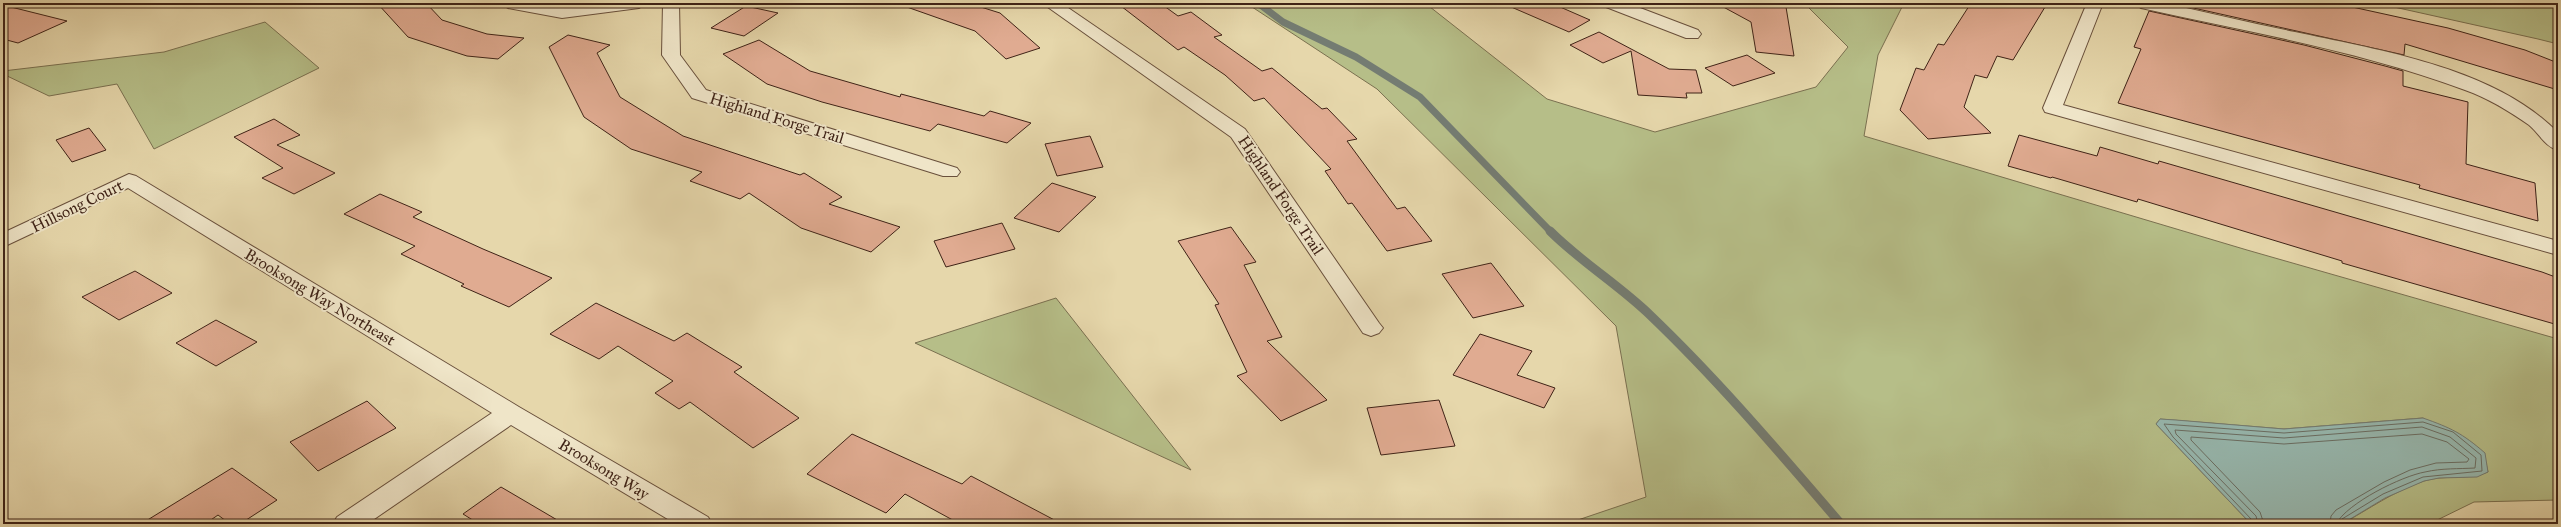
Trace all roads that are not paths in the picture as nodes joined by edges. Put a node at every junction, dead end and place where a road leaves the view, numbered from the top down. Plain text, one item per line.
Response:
1 (508, 3) edge
2 (639, 3) edge
3 (671, 3) edge
4 (1050, 3) edge
5 (1612, 3) edge
6 (2095, 3) edge
7 (2141, 3) edge
8 (1692, 34) dead end
9 (2558, 144) edge
10 (950, 172) dead end
11 (129, 180) joint
12 (3, 241) edge
13 (2558, 248) edge
14 (1371, 328) dead end
15 (510, 413) junction
16 (347, 524) edge
17 (698, 524) edge

1 - 2 street
3 - 10 street, Highland Forge Trail
4 - 14 street, Highland Forge Trail
5 - 8 street
6 - 13 street
7 - 9 street
11 - 12 street, Hillsong Court
11 - 15 street, Brooksong Way Northeast
15 - 16 street
15 - 17 street, Brooksong Way

